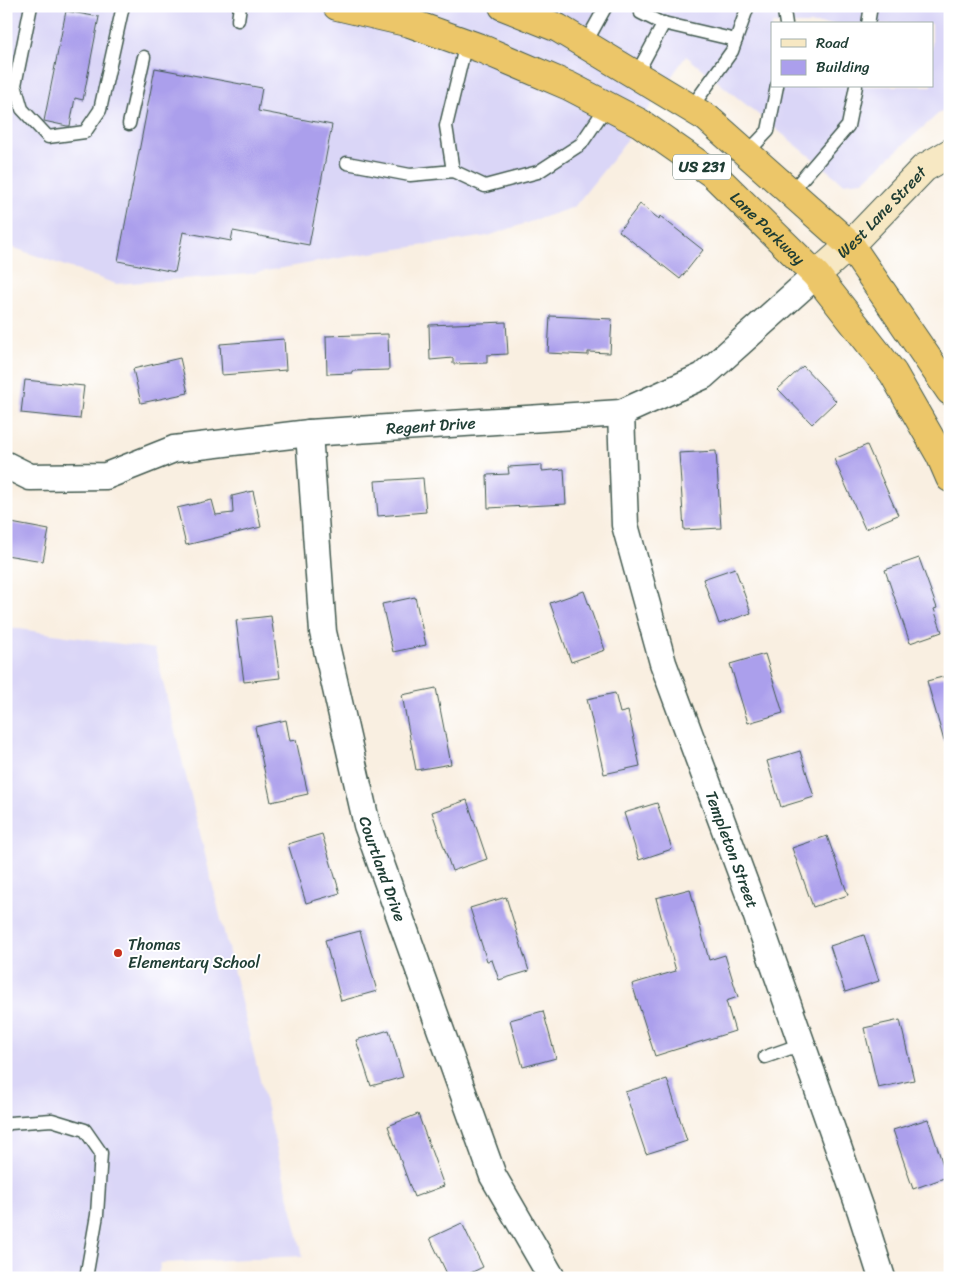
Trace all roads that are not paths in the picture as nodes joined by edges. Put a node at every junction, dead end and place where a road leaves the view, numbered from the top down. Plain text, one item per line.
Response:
1 (31, 6) edge
2 (123, 6) edge
3 (240, 6) edge
4 (337, 6) edge
5 (503, 6) edge
6 (606, 6) edge
7 (642, 6) edge
8 (748, 6) edge
9 (780, 6) edge
10 (871, 6) edge
11 (542, 13) edge
12 (238, 20) dead end
13 (786, 22) edge
14 (868, 22) edge
15 (664, 23) junction
16 (736, 40) junction
17 (466, 43) junction
18 (585, 44) junction
19 (144, 57) dead end
20 (636, 75) junction
21 (777, 88) edge
22 (856, 88) edge
23 (607, 106) junction
24 (691, 108) junction
25 (129, 124) dead end
26 (747, 153) junction
27 (950, 153) edge
28 (347, 163) dead end
29 (454, 172) junction
30 (792, 192) junction
31 (850, 245) junction
32 (816, 274) junction
33 (950, 391) edge
34 (621, 413) junction
35 (309, 433) junction
36 (6, 465) edge
37 (950, 478) edge
38 (802, 1044) junction
39 (765, 1057) dead end
40 (6, 1125) edge
41 (86, 1278) edge
42 (552, 1278) edge
43 (882, 1278) edge

1 - 2 lane
3 - 12 lane
4 - 17 highway, Lane Parkway / US 231
5 - 11 highway, US 231
6 - 18 lane
7 - 15 lane
8 - 16 lane
9 - 13 lane
10 - 14 lane
11 - 18 highway, US 231
15 - 16 lane
15 - 20 lane
16 - 24 lane
17 - 23 highway, Lane Parkway / US 231
17 - 29 lane
18 - 20 highway, US 231
19 - 25 lane
20 - 24 highway, US 231
21 - 26 lane
22 - 30 lane
23 - 29 lane
23 - 32 highway, Lane Parkway / US 231
24 - 26 highway, US 231
26 - 30 highway, US 231
27 - 31 street, West Lane Street
28 - 29 lane
30 - 31 highway, US 231
31 - 32 street, West Lane Street
31 - 33 highway, US 231
32 - 34 street, Regent Drive
32 - 37 highway, Lane Parkway / US 231
34 - 35 street, Regent Drive
34 - 38 street, Templeton Street
35 - 36 street, Regent Drive
35 - 42 street, Courtland Drive
38 - 39 lane
38 - 43 street, Templeton Street
40 - 41 lane

